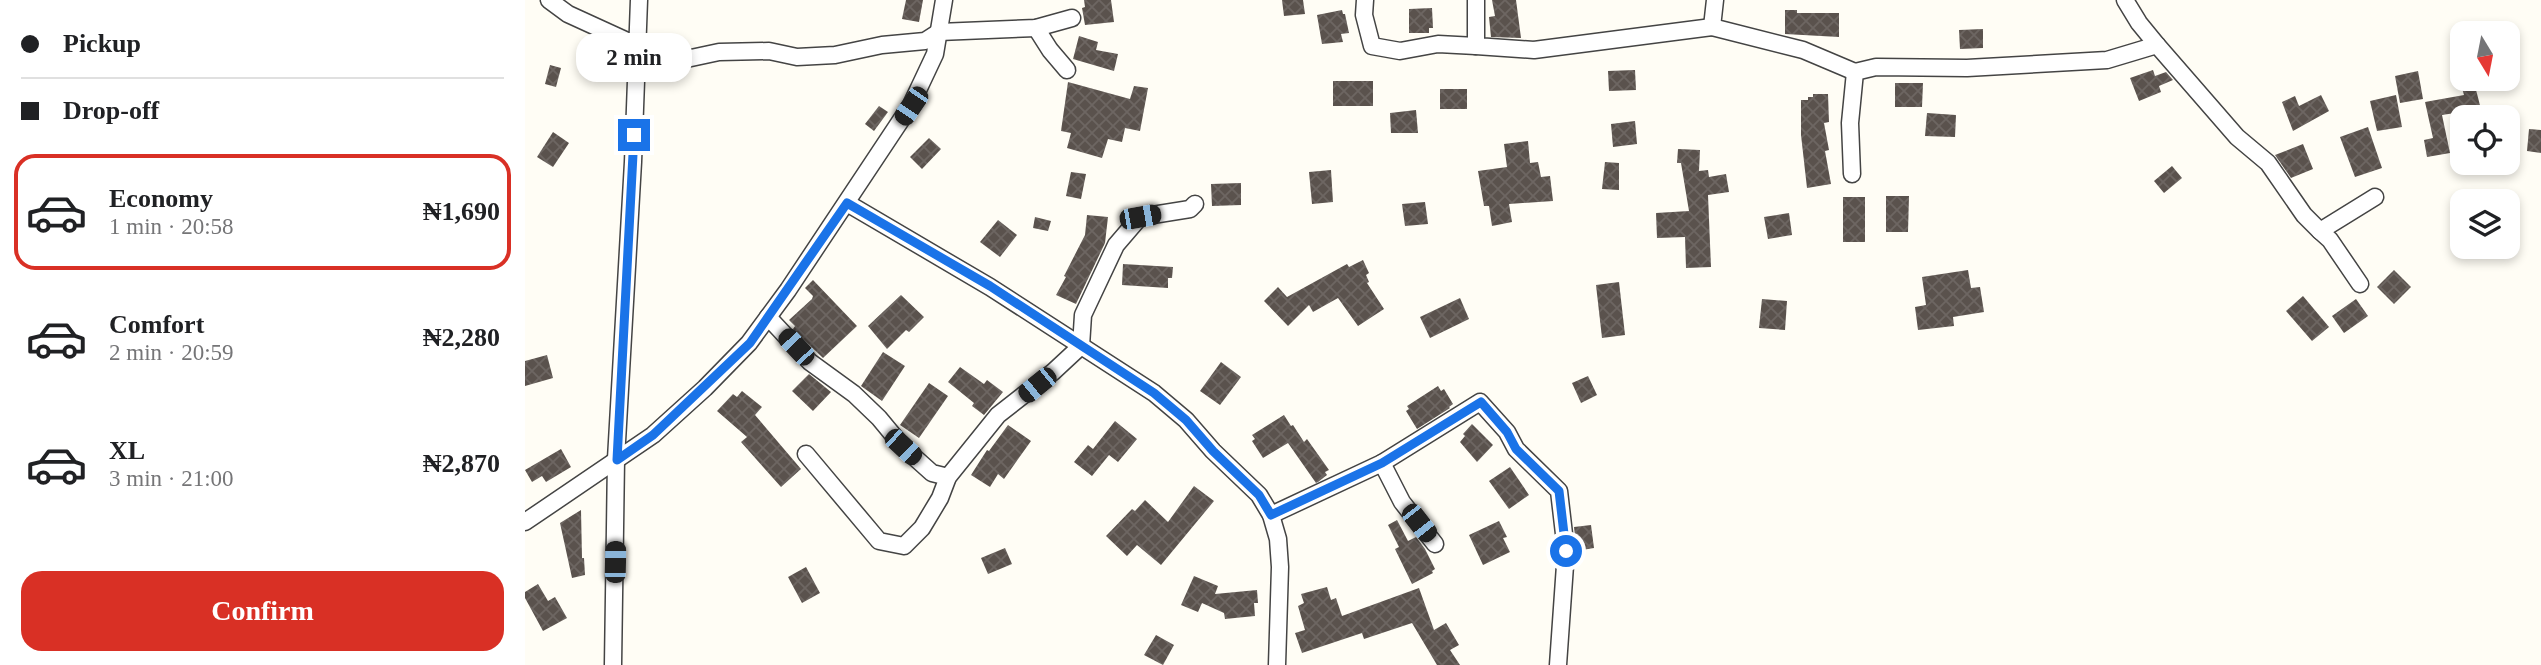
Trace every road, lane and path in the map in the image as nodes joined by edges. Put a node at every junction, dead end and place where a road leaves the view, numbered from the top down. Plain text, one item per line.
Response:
1 (549, 0) edge
2 (639, 0) edge
3 (944, 0) edge
4 (1365, 0) edge
5 (1476, 0) edge
6 (1715, 0) edge
7 (2125, 0) edge
8 (1072, 18) dead end
9 (1712, 27) junction
10 (1036, 28) junction
11 (939, 32) junction
12 (2157, 45) junction
13 (1476, 46) junction
14 (638, 51) junction
15 (1067, 70) dead end
16 (1855, 72) junction
17 (1852, 174) dead end
18 (2375, 197) dead end
19 (847, 203) junction
20 (1195, 204) dead end
21 (2320, 231) junction
22 (2360, 284) dead end
23 (768, 317) junction
24 (1081, 346) junction
25 (806, 454) dead end
26 (617, 460) junction
27 (1382, 463) junction
28 (948, 477) junction
29 (1271, 515) junction
30 (525, 522) edge
31 (1435, 544) dead end
32 (613, 665) edge
33 (1277, 665) edge
34 (1558, 665) edge

1 - 14 street
2 - 14 street
3 - 11 street
4 - 13 street
5 - 13 street
6 - 9 street
7 - 12 street
8 - 10 street
9 - 13 street
9 - 16 street
10 - 11 street
10 - 15 street
11 - 14 street
11 - 19 street
12 - 16 street
12 - 21 street
14 - 26 street
16 - 17 street
18 - 21 street
19 - 23 street
19 - 24 street
20 - 24 street
21 - 22 street
23 - 26 street
23 - 28 street
24 - 28 street
24 - 29 street
25 - 28 street
26 - 30 street
26 - 32 street
27 - 29 street
27 - 31 street
27 - 34 street
29 - 33 street

